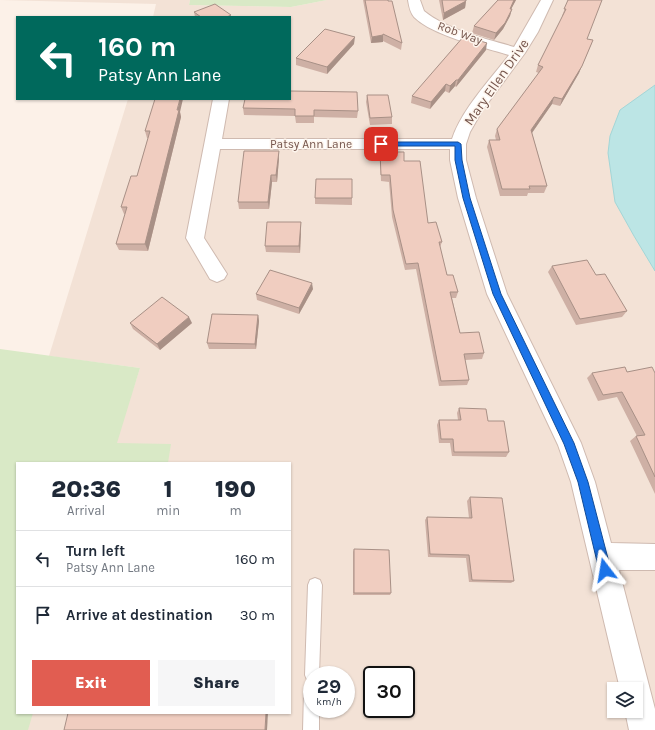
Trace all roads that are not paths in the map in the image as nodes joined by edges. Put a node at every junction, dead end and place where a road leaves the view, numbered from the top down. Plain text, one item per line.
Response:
1 (414, 0) edge
2 (547, 0) edge
3 (518, 53) junction
4 (221, 100) edge
5 (213, 144) junction
6 (458, 144) junction
7 (217, 274) dead end
8 (601, 556) junction
9 (655, 557) edge
10 (315, 585) dead end
11 (312, 666) edge
12 (633, 682) edge
13 (311, 718) edge
14 (642, 718) edge
15 (311, 730) edge
16 (645, 730) edge

1 - 3 street, Rob Way
2 - 3 street, Mary Ellen Drive
3 - 6 street, Mary Ellen Drive
4 - 5 street
5 - 6 street, Patsy Ann Lane
5 - 7 street
6 - 8 street, Mary Ellen Drive
8 - 9 street
8 - 12 street, Mary Ellen Drive
10 - 11 lane
13 - 15 lane
14 - 16 street

